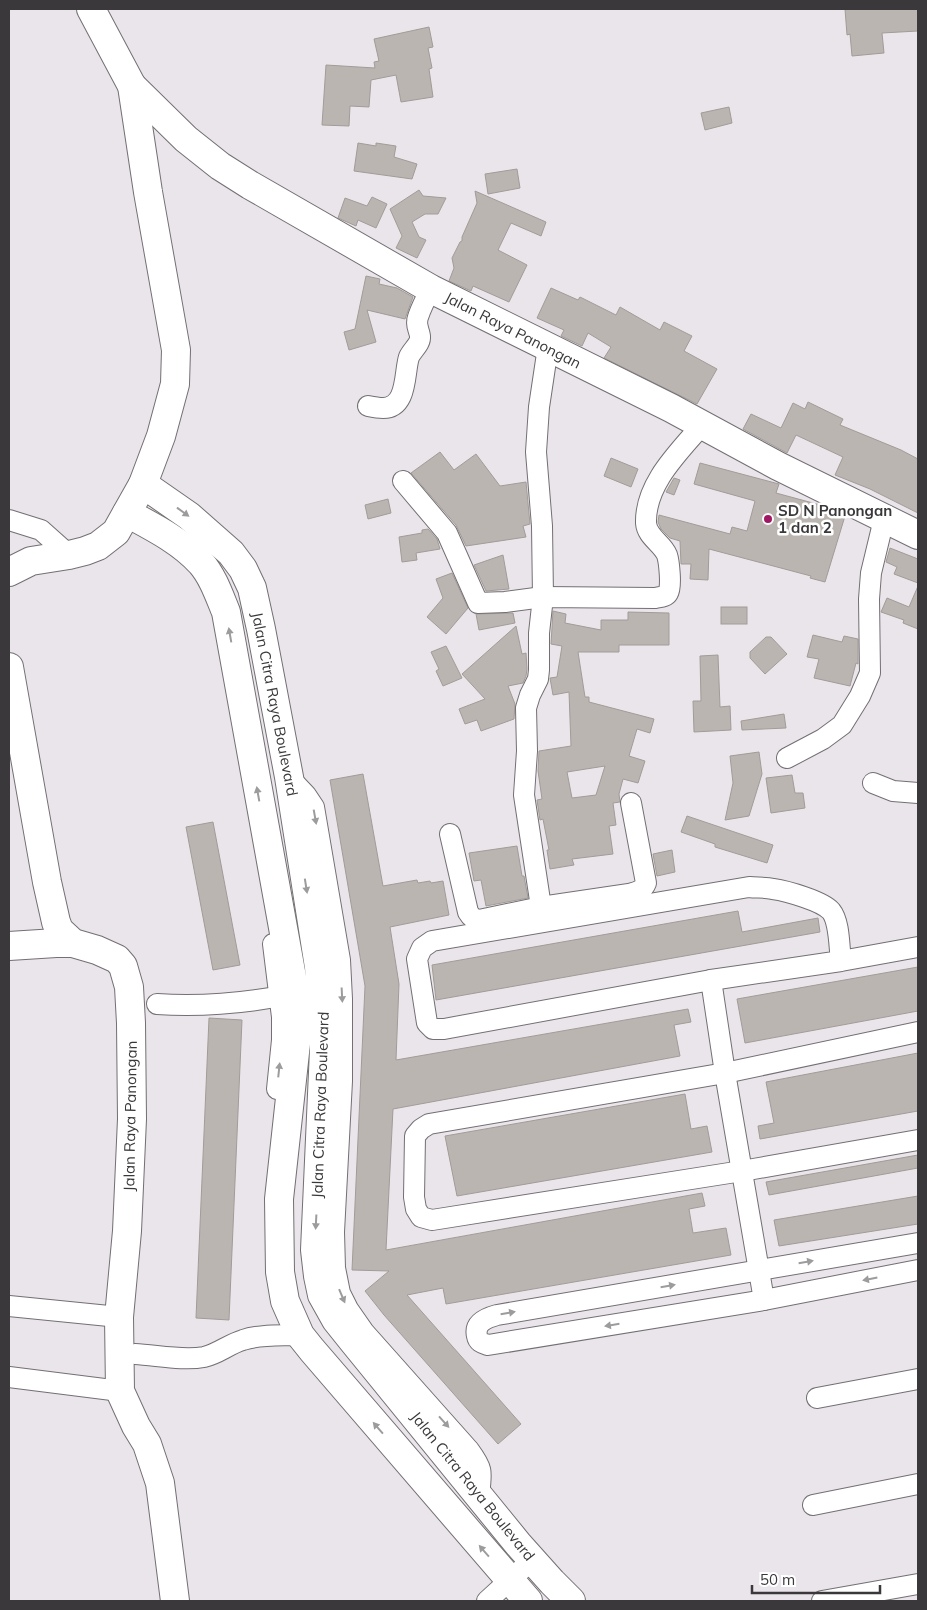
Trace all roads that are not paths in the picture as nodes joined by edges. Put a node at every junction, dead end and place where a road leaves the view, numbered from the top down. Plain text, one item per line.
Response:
1 (91, 9) edge
2 (132, 86) junction
3 (167, 118) junction
4 (139, 133) junction
5 (431, 289) junction
6 (548, 347) junction
7 (368, 406) dead end
8 (702, 425) junction
9 (403, 481) dead end
10 (143, 484) junction
11 (127, 513) junction
12 (884, 519) junction
13 (9, 520) edge
14 (918, 534) edge
15 (69, 555) junction
16 (9, 572) edge
17 (543, 597) junction
18 (9, 667) edge
19 (787, 758) dead end
20 (873, 783) dead end
21 (918, 793) edge
22 (631, 803) dead end
23 (450, 834) dead end
24 (541, 907) junction
25 (72, 943) junction
26 (9, 946) edge
27 (918, 947) edge
28 (841, 961) junction
29 (711, 980) junction
30 (288, 995) junction
31 (157, 1004) dead end
32 (918, 1032) edge
33 (725, 1073) junction
34 (918, 1140) edge
35 (742, 1171) junction
36 (918, 1243) edge
37 (918, 1270) edge
38 (758, 1271) junction
39 (764, 1300) junction
40 (9, 1306) edge
41 (119, 1317) junction
42 (297, 1328) junction
43 (135, 1354) dead end
44 (9, 1377) edge
45 (918, 1379) edge
46 (120, 1392) junction
47 (817, 1398) dead end
48 (918, 1484) edge
49 (813, 1505) dead end
50 (532, 1559) junction
51 (510, 1579) junction
52 (918, 1584) edge
53 (553, 1595) edge
54 (175, 1601) edge
55 (487, 1601) edge
56 (528, 1601) edge
57 (822, 1601) edge

1 - 2 main road, Jalan Raya Panongan
2 - 3 main road, Jalan Raya Panongan
2 - 4 main road, Jalan Raya Panongan
3 - 4 main road
3 - 5 main road, Jalan Raya Panongan
4 - 10 main road, Jalan Raya Panongan
5 - 6 main road, Jalan Raya Panongan
5 - 7 street
6 - 8 main road, Jalan Raya Panongan
6 - 17 street
8 - 12 main road, Jalan Raya Panongan
8 - 17 street
9 - 17 street
10 - 11 main road, Jalan Raya Panongan
10 -> 50 main road, Jalan Citra Raya Boulevard
11 - 15 main road, Jalan Raya Panongan
30 -> 11 main road, Jalan Citra Raya Boulevard
12 - 14 main road, Jalan Raya Panongan
12 - 19 street
13 - 15 street
15 - 16 main road, Jalan Raya Panongan
17 - 24 street
18 - 25 main road
20 - 21 street
22 - 24 street
23 - 24 street
25 - 26 main road, Jalan Raya Panongan
25 - 41 main road, Jalan Raya Panongan
27 - 28 street
28 - 29 street
28 - 29 street
29 - 33 street
30 - 31 street
42 -> 30 main road, Jalan Citra Raya Boulevard
32 - 33 street
33 - 35 street
33 - 35 street
34 - 35 street
35 - 38 street
38 -> 36 street
37 -> 39 street
38 - 39 street
39 -> 38 street
40 - 41 street
41 - 46 main road, Jalan Raya Panongan
42 - 43 street
51 -> 42 main road, Jalan Citra Raya Boulevard
44 - 46 street
45 - 47 street
46 - 54 main road, Jalan Raya Panongan
48 - 49 street
50 - 51 street
50 - 53 main road, Jalan Citra Raya Boulevard
51 - 55 street
51 - 56 main road, Jalan Citra Raya Boulevard
52 - 57 street

